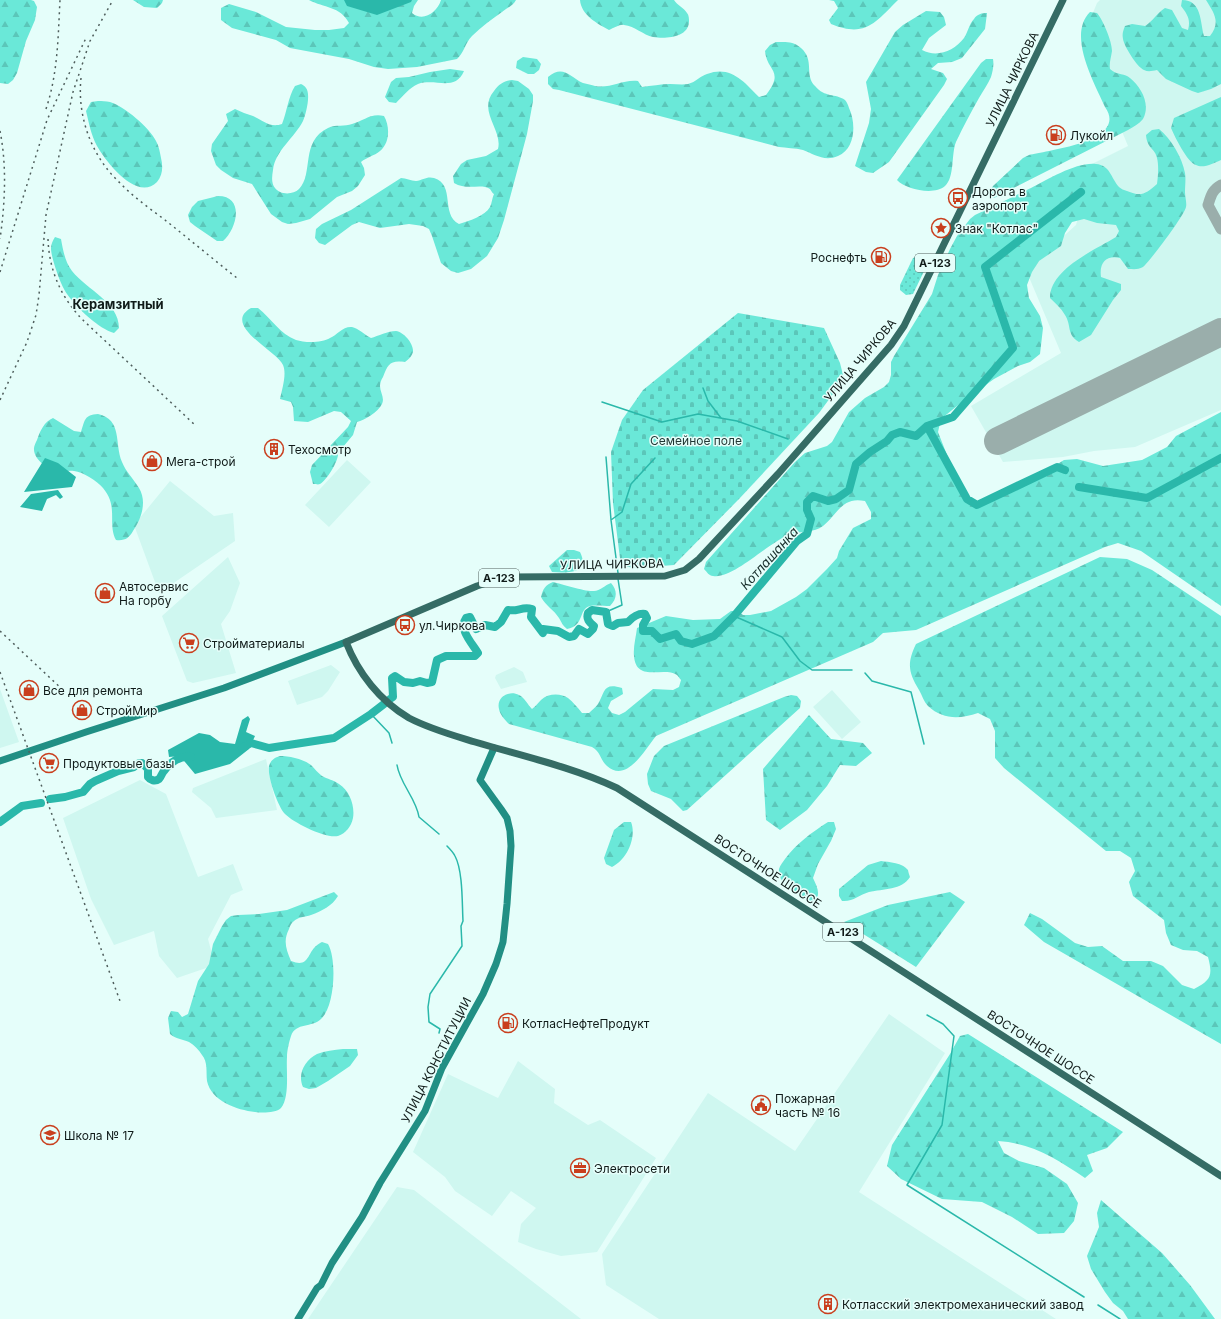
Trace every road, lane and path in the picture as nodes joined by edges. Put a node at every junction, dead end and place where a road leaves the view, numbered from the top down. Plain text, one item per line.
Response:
1 (1063, 0) edge
2 (346, 642) junction
3 (494, 748) junction
4 (0, 761) edge
5 (1221, 1176) edge
6 (298, 1319) edge

1 - 2 main road, УЛИЦА ЧИРКОВА / А-123
2 - 3 main road, ВОСТОЧНОЕ ШОССЕ / А-123
2 - 4 main road, УЛИЦА ЧИРКОВА
3 - 5 main road, ВОСТОЧНОЕ ШОССЕ / А-123
3 - 6 main road, УЛИЦА КОНСТИТУЦИИ

